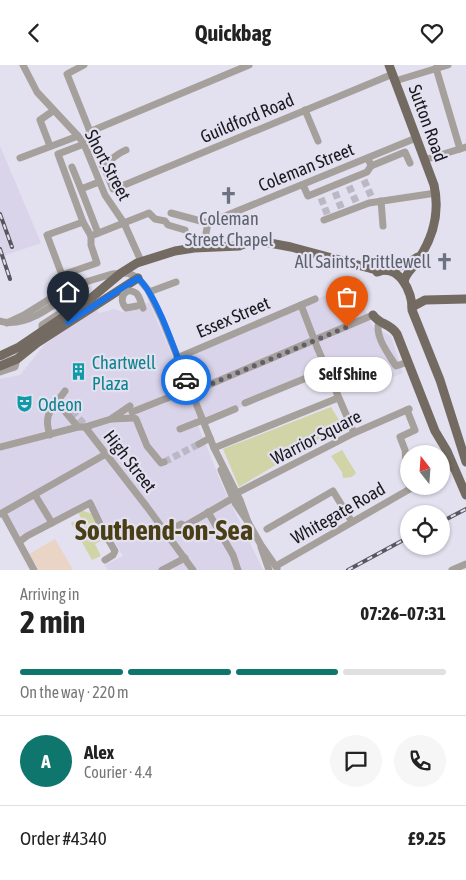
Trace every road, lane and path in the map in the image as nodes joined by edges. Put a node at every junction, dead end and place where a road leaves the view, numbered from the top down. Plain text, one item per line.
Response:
1 (23, 65) edge
2 (84, 65) edge
3 (249, 65) edge
4 (389, 65) edge
5 (448, 65) edge
6 (436, 68) junction
7 (394, 78) junction
8 (305, 110) junction
9 (53, 111) junction
10 (89, 132) junction
11 (78, 136) junction
12 (416, 138) junction
13 (318, 141) dead end
14 (84, 144) junction
15 (50, 146) junction
16 (463, 148) edge
17 (126, 150) dead end
18 (20, 158) dead end
19 (368, 158) junction
20 (424, 160) junction
21 (410, 163) dead end
22 (102, 165) junction
23 (371, 166) junction
24 (72, 167) dead end
25 (100, 182) junction
26 (303, 185) junction
27 (81, 189) junction
28 (436, 193) junction
29 (375, 201) junction
30 (171, 213) dead end
31 (327, 218) dead end
32 (83, 222) junction
33 (124, 223) junction
34 (208, 223) junction
35 (383, 226) dead end
36 (185, 230) dead end
37 (206, 233) dead end
38 (93, 237) junction
39 (420, 255) junction
40 (142, 261) junction
41 (380, 271) junction
42 (121, 273) junction
43 (138, 278) junction
44 (176, 282) dead end
45 (404, 282) junction
46 (83, 284) junction
47 (149, 294) junction
48 (315, 299) dead end
49 (466, 299) edge
50 (300, 305) junction
51 (140, 307) dead end
52 (412, 308) junction
53 (66, 313) junction
54 (376, 318) junction
55 (4, 322) edge
56 (314, 340) junction
57 (0, 356) edge
58 (177, 358) junction
59 (17, 359) junction
60 (408, 362) junction
61 (0, 366) edge
62 (326, 370) junction
63 (0, 372) edge
64 (65, 391) dead end
65 (191, 391) junction
66 (338, 398) junction
67 (57, 402) junction
68 (245, 403) dead end
69 (235, 409) dead end
70 (133, 414) junction
71 (111, 419) junction
72 (203, 421) junction
73 (81, 427) junction
74 (180, 429) dead end
75 (354, 433) junction
76 (50, 435) junction
77 (210, 438) junction
78 (199, 444) tunnel mouth
79 (403, 445) edge
80 (0, 447) edge
81 (214, 448) junction
82 (106, 454) junction
83 (464, 457) edge
84 (164, 462) dead end
85 (453, 466) junction
86 (450, 468) edge
87 (400, 494) edge
88 (36, 495) junction
89 (466, 495) edge
90 (235, 496) junction
91 (208, 512) junction
92 (2, 514) edge
93 (352, 522) junction
94 (52, 523) junction
95 (266, 529) dead end
96 (171, 534) junction
97 (19, 542) junction
98 (185, 558) junction
99 (105, 559) dead end
100 (466, 563) edge
101 (273, 569) edge
102 (34, 570) edge
103 (162, 570) edge
104 (193, 570) edge
105 (238, 570) edge
106 (452, 570) edge

1 - 9 street, Short Street
2 - 10 street
3 - 10 street
4 - 7 main road, Sutton Road
5 - 6 street, Guildford Road
6 - 7 street, Guildford Road
6 - 16 street
7 - 8 street, Guildford Road
7 - 12 main road, Sutton Road
8 - 13 street
8 - 22 street, Guildford Road
9 - 11 street, Short Street
9 - 15 street
10 - 22 street
11 - 14 street, Short Street
11 - 15 street
12 - 19 street, Coleman Street
12 - 20 main road, Sutton Road
14 - 25 street, Short Street
14 - 32 street
15 - 18 street
16 - 20 street
17 - 22 street
19 - 23 street
19 - 26 street, Coleman Street
20 - 28 main road, Sutton Road
21 - 23 street
23 - 26 street
24 - 27 street
25 - 27 street
25 - 33 street, Short Street
26 - 34 street, Coleman Street
27 - 38 street
28 - 29 street
28 - 39 main road, Sutton Road
29 - 31 street
29 - 35 street
30 - 34 street
32 - 38 street
32 - 38 street
33 - 36 street
33 - 38 street
33 - 40 street, Short Street
34 - 37 street
39 - 41 main road
39 - 45 main road, Sutton Road
40 - 41 main road
40 - 42 main road
41 - 45 main road
42 - 43 street
42 - 46 street
42 - 53 main road
43 - 47 street
43 - 59 main road
44 - 47 street
45 - 52 main road
46 - 53 street
46 - 55 street
47 - 51 street
47 - 58 street
48 - 50 street, Essex Street
49 - 52 main road
50 - 56 street
50 - 58 street, Essex Street
52 - 83 main road
53 - 57 main road
54 - 56 street
54 - 60 main road
54 - 60 street
56 - 62 street
56 - 65 street
58 - 65 street
59 - 61 main road
59 - 63 street
60 - 85 main road
62 - 66 street
62 - 68 street
64 - 67 street
65 - 70 street
65 - 72 street
66 - 75 street
66 - 81 street
67 - 73 street, High Street
67 - 76 street
69 - 72 street
70 - 71 street
70 - 71 street
70 - 84 street
71 - 73 street
72 - 74 street
72 - 77 street
73 - 76 street
73 - 82 street, High Street
75 - 79 street, Warrior Square
75 - 90 street, Warrior Square
76 - 80 street
77 - 78 street
77 - 81 street
81 - 90 street
82 - 88 street
82 - 96 street, High Street
85 - 86 street
85 - 89 main road
87 - 93 street, Whitegate Road
88 - 92 street
88 - 94 street
90 - 91 street, Warrior Square
90 - 101 street
91 - 96 street, Warrior Square
91 - 105 street
92 - 97 street
93 - 95 street
93 - 101 street, Whitegate Road
94 - 97 street
94 - 99 street
96 - 98 street, High Street
97 - 102 street
98 - 103 street
98 - 104 street, High Street
100 - 106 street

